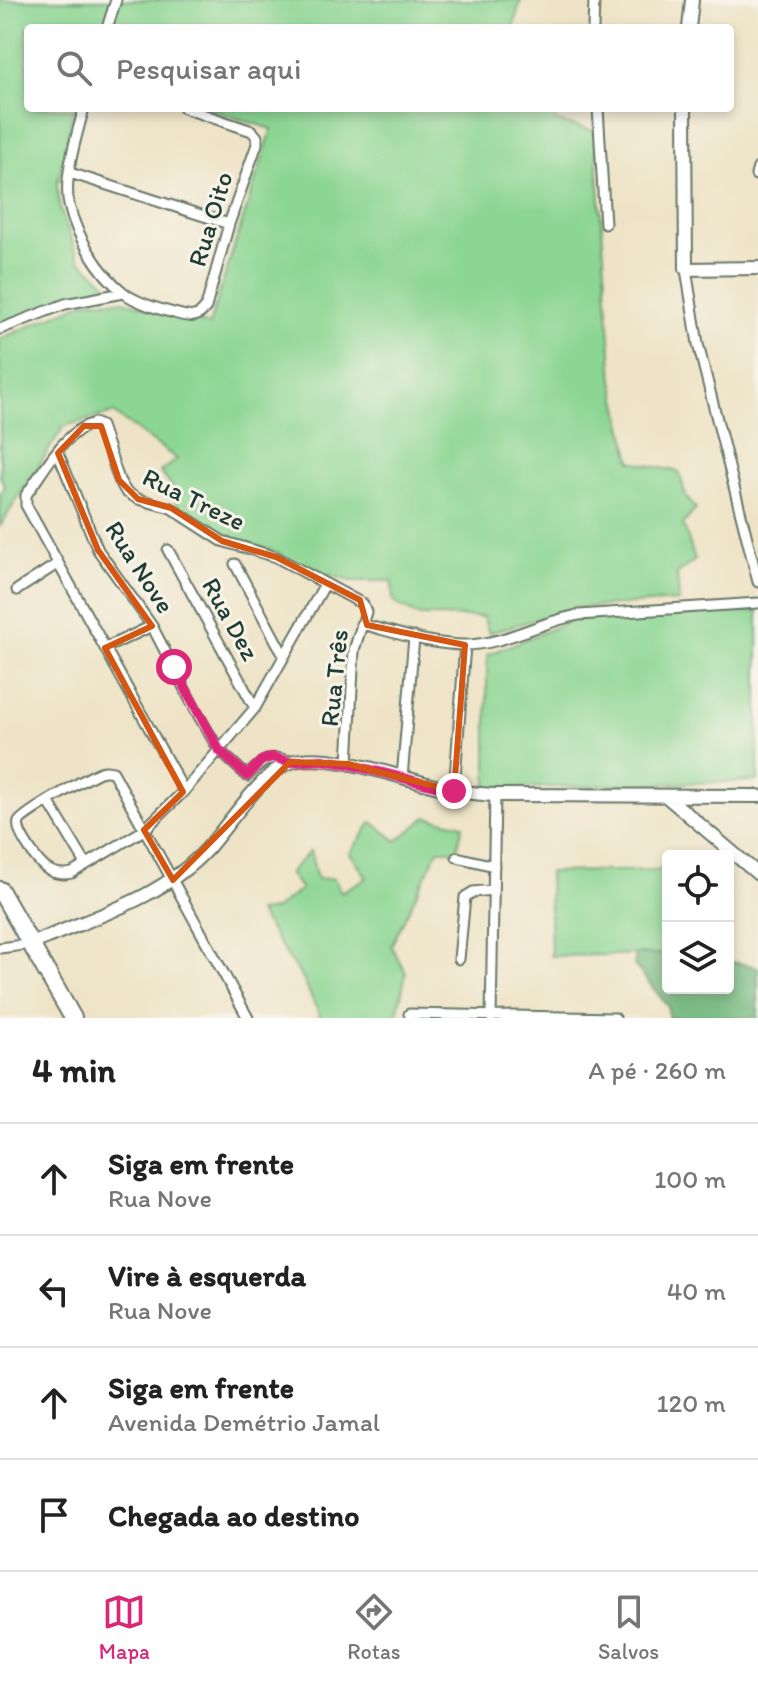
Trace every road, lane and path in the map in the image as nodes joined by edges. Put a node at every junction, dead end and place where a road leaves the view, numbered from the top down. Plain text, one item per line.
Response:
1 (116, 0) edge
2 (594, 0) edge
3 (692, 0) edge
4 (108, 24) edge
5 (593, 24) edge
6 (689, 24) edge
7 (83, 112) edge
8 (196, 112) edge
9 (598, 112) edge
10 (685, 112) edge
11 (70, 173) junction
12 (229, 224) junction
13 (605, 224) dead end
14 (758, 268) edge
15 (686, 269) junction
16 (123, 293) junction
17 (0, 329) edge
18 (58, 453) junction
19 (168, 550) dead end
20 (57, 564) junction
21 (235, 564) dead end
22 (758, 582) edge
23 (325, 584) junction
24 (17, 590) dead end
25 (360, 600) joint
26 (758, 603) edge
27 (361, 624) junction
28 (152, 626) junction
29 (414, 637) junction
30 (465, 645) junction
31 (105, 648) junction
32 (284, 656) junction
33 (255, 708) junction
34 (219, 750) junction
35 (290, 762) junction
36 (348, 764) junction
37 (402, 778) junction
38 (184, 791) junction
39 (454, 791) junction
40 (495, 795) junction
41 (666, 796) junction
42 (758, 796) edge
43 (48, 801) junction
44 (144, 830) junction
45 (457, 857) dead end
46 (86, 864) junction
47 (494, 866) junction
48 (758, 874) edge
49 (173, 880) junction
50 (0, 890) edge
51 (493, 890) junction
52 (31, 944) junction
53 (0, 948) edge
54 (459, 959) dead end
55 (409, 1014) dead end
56 (491, 1016) edge
57 (73, 1018) edge
58 (248, 1018) edge
59 (615, 1018) edge

1 - 4 street
2 - 5 street
3 - 6 street
7 - 11 street
8 - 12 street, Rua Oito
9 - 13 street
10 - 15 street
11 - 12 street
11 - 16 street
12 - 16 street, Rua Oito
14 - 15 street
15 - 22 street
16 - 17 street
18 - 20 street, Rua Treze
18 - 23 street, Rua Treze
18 - 28 street, Rua Nove
19 - 33 street, Rua Dez
20 - 24 street
20 - 31 street
21 - 32 street
23 - 25 street, Rua Treze
23 - 32 street
25 - 27 street, Rua Três
26 - 30 street
27 - 29 street
27 - 36 street, Rua Três
28 - 31 street
28 - 34 street, Rua Nove
29 - 30 street
29 - 37 street
30 - 39 street
31 - 38 street
32 - 33 street
33 - 34 street
34 - 35 street, Rua Nove
34 - 38 street
35 - 36 street
35 - 49 street
36 - 37 street
37 - 39 street
38 - 44 street
39 - 40 street
40 - 41 street
40 - 47 street
41 - 42 street
41 - 48 street
43 - 44 street
43 - 46 street
43 - 46 street
44 - 46 street
44 - 49 street
45 - 47 street
47 - 51 street
49 - 52 street
49 - 58 street
50 - 52 highway
51 - 54 street
51 - 56 street
52 - 53 street
52 - 57 highway
55 - 56 street
56 - 59 street

